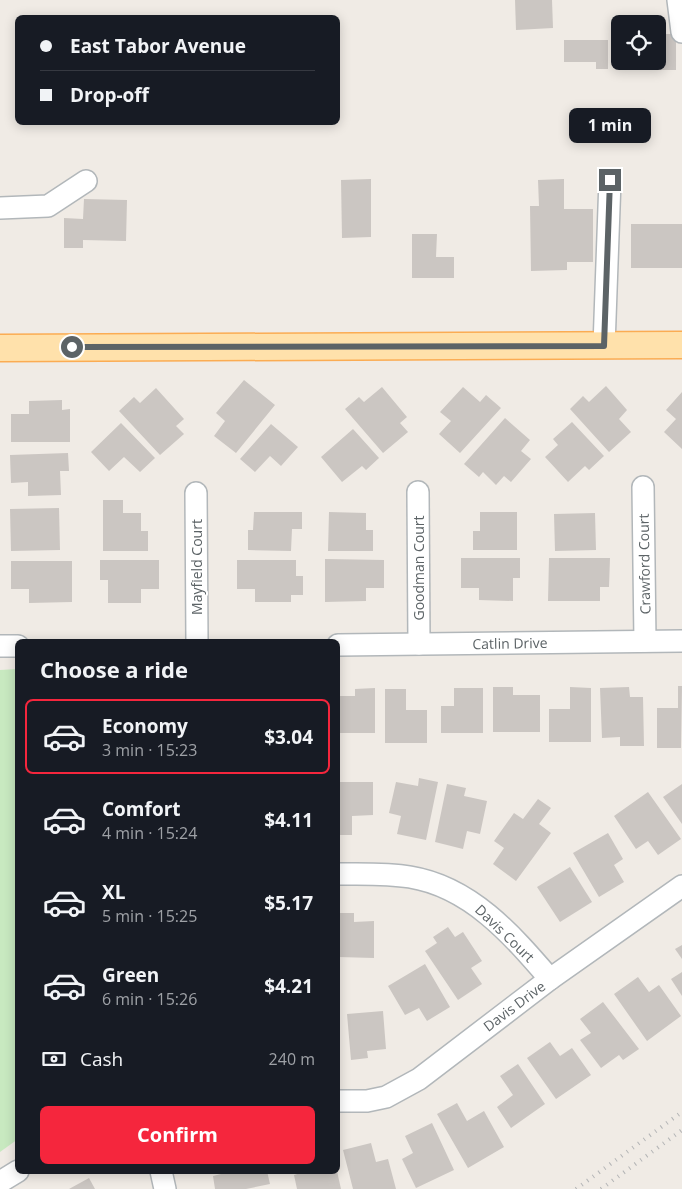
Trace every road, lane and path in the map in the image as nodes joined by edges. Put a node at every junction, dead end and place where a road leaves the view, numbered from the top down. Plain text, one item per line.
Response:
1 (678, 0) edge
2 (682, 32) edge
3 (610, 180) dead end
4 (86, 181) dead end
5 (0, 208) edge
6 (682, 345) edge
7 (604, 346) junction
8 (0, 348) edge
9 (643, 487) dead end
10 (418, 492) dead end
11 (196, 493) dead end
12 (196, 639) edge
13 (645, 641) junction
14 (682, 641) edge
15 (419, 644) junction
16 (340, 645) edge
17 (0, 646) edge
18 (15, 646) edge
19 (340, 874) edge
20 (682, 886) edge
21 (550, 979) junction
22 (340, 1101) edge
23 (15, 1173) edge
24 (162, 1174) edge
25 (0, 1182) edge
26 (165, 1189) edge

1 - 2 street
3 - 7 street
4 - 5 street
6 - 7 main road
7 - 8 main road
9 - 13 street, Crawford Court
10 - 15 street, Goodman Court
11 - 12 street, Mayfield Court
13 - 14 street, Catlin Drive
13 - 15 street, Catlin Drive
15 - 16 street, Catlin Drive
17 - 18 street
19 - 21 street, Davis Court
20 - 21 street, Davis Drive
21 - 22 street, Davis Drive
23 - 25 street
24 - 26 street

